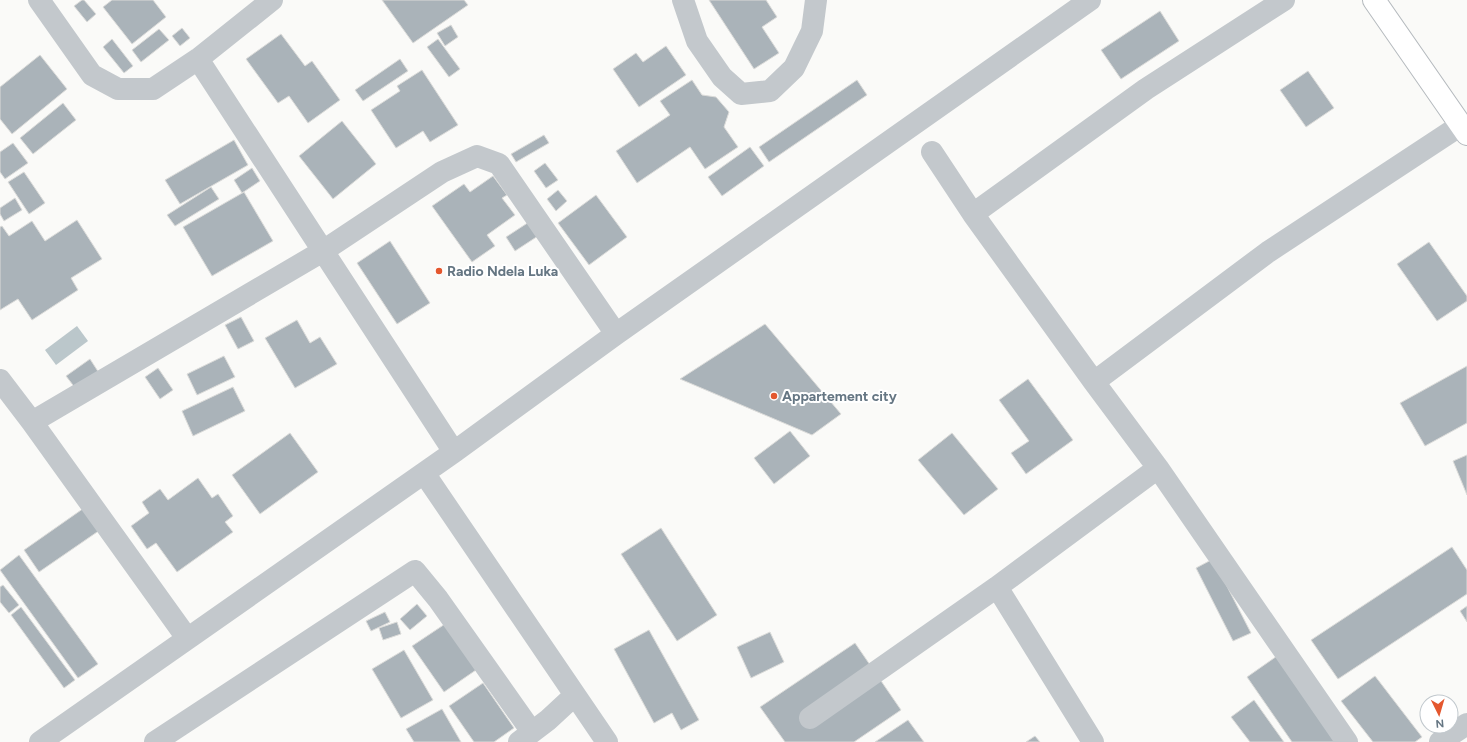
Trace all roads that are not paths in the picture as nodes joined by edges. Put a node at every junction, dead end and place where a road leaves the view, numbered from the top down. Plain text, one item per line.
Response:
1 (40, 0) edge
2 (272, 0) edge
3 (683, 0) edge
4 (816, 0) edge
5 (1090, 0) edge
6 (1284, 0) edge
7 (1374, 0) edge
8 (198, 59) junction
9 (1464, 129) edge
10 (932, 152) dead end
11 (973, 214) junction
12 (323, 251) junction
13 (616, 334) junction
14 (1094, 382) junction
15 (3, 391) edge
16 (32, 422) junction
17 (454, 452) junction
18 (1158, 468) junction
19 (424, 473) junction
20 (997, 587) junction
21 (187, 638) junction
22 (575, 695) junction
23 (810, 718) dead end
24 (1467, 724) edge
25 (526, 737) edge
26 (40, 742) edge
27 (155, 742) edge
28 (607, 742) edge
29 (1093, 742) edge
30 (1347, 742) edge
31 (1440, 742) edge

1 - 8 street
2 - 8 street
3 - 4 street
5 - 13 street
6 - 11 street
7 - 9 main road
8 - 12 street
9 - 14 street
10 - 11 street
11 - 14 street
12 - 13 street
12 - 16 street
12 - 17 street
13 - 17 street
14 - 18 street
15 - 16 street
16 - 21 street
17 - 19 street
18 - 20 street
18 - 30 street
19 - 21 street
19 - 22 street
20 - 23 street
20 - 29 street
21 - 26 street
22 - 25 street
22 - 28 street
24 - 31 street
25 - 27 street

